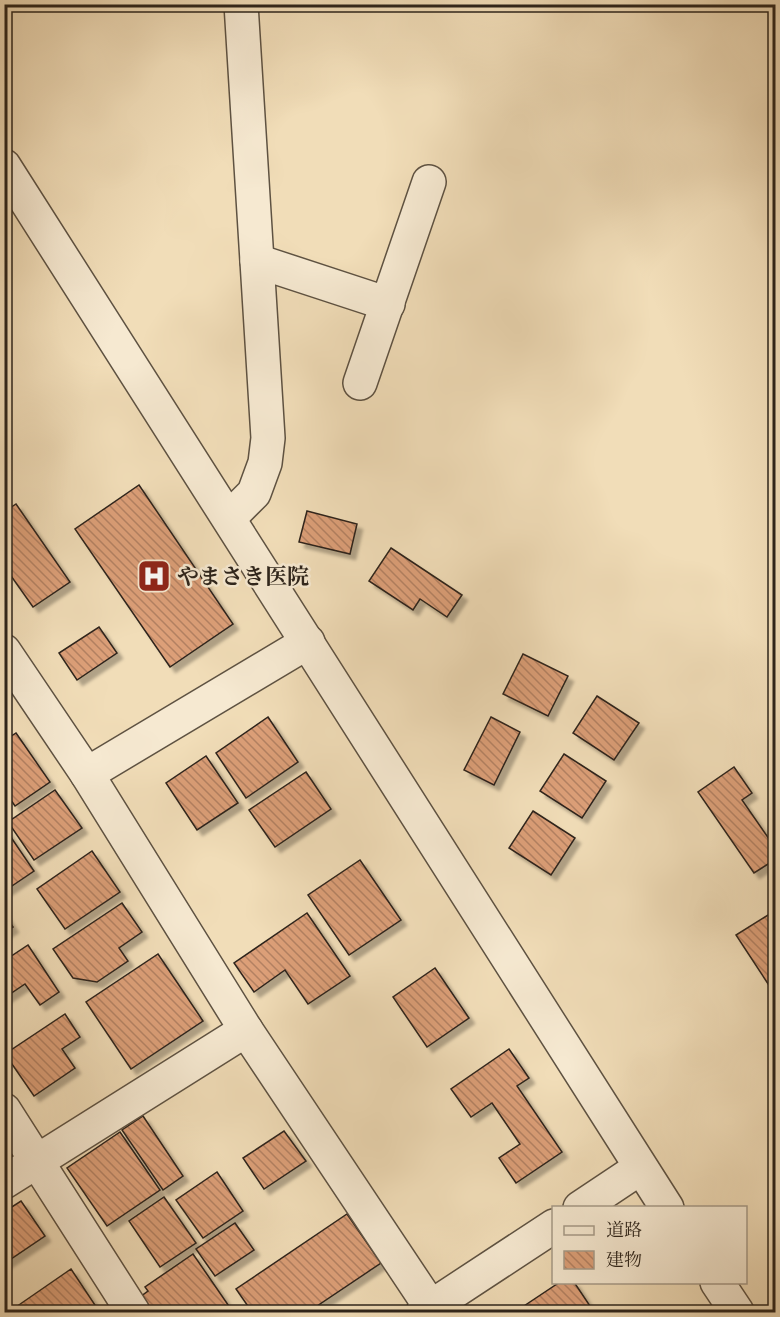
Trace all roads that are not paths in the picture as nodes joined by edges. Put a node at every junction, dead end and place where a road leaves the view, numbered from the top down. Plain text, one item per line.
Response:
1 (241, 4) edge
2 (4, 166) edge
3 (429, 182) dead end
4 (257, 261) junction
5 (388, 304) junction
6 (360, 384) dead end
7 (230, 518) junction
8 (308, 642) junction
9 (4, 651) edge
10 (87, 774) junction
11 (246, 1030) junction
12 (4, 1110) edge
13 (38, 1161) junction
14 (640, 1168) junction
15 (4, 1182) edge
16 (583, 1206) edge
17 (666, 1206) edge
18 (552, 1227) edge
19 (718, 1284) edge
20 (429, 1311) edge
21 (133, 1312) edge
22 (737, 1312) edge

1 - 4 street
2 - 7 street
3 - 5 street
4 - 5 street
4 - 7 street
5 - 6 street
7 - 8 street
8 - 10 street
8 - 14 street
9 - 10 street
10 - 11 street
11 - 13 street
11 - 20 street
12 - 13 street
13 - 15 street
13 - 21 street
14 - 16 street
14 - 17 street
18 - 20 street
19 - 22 street

